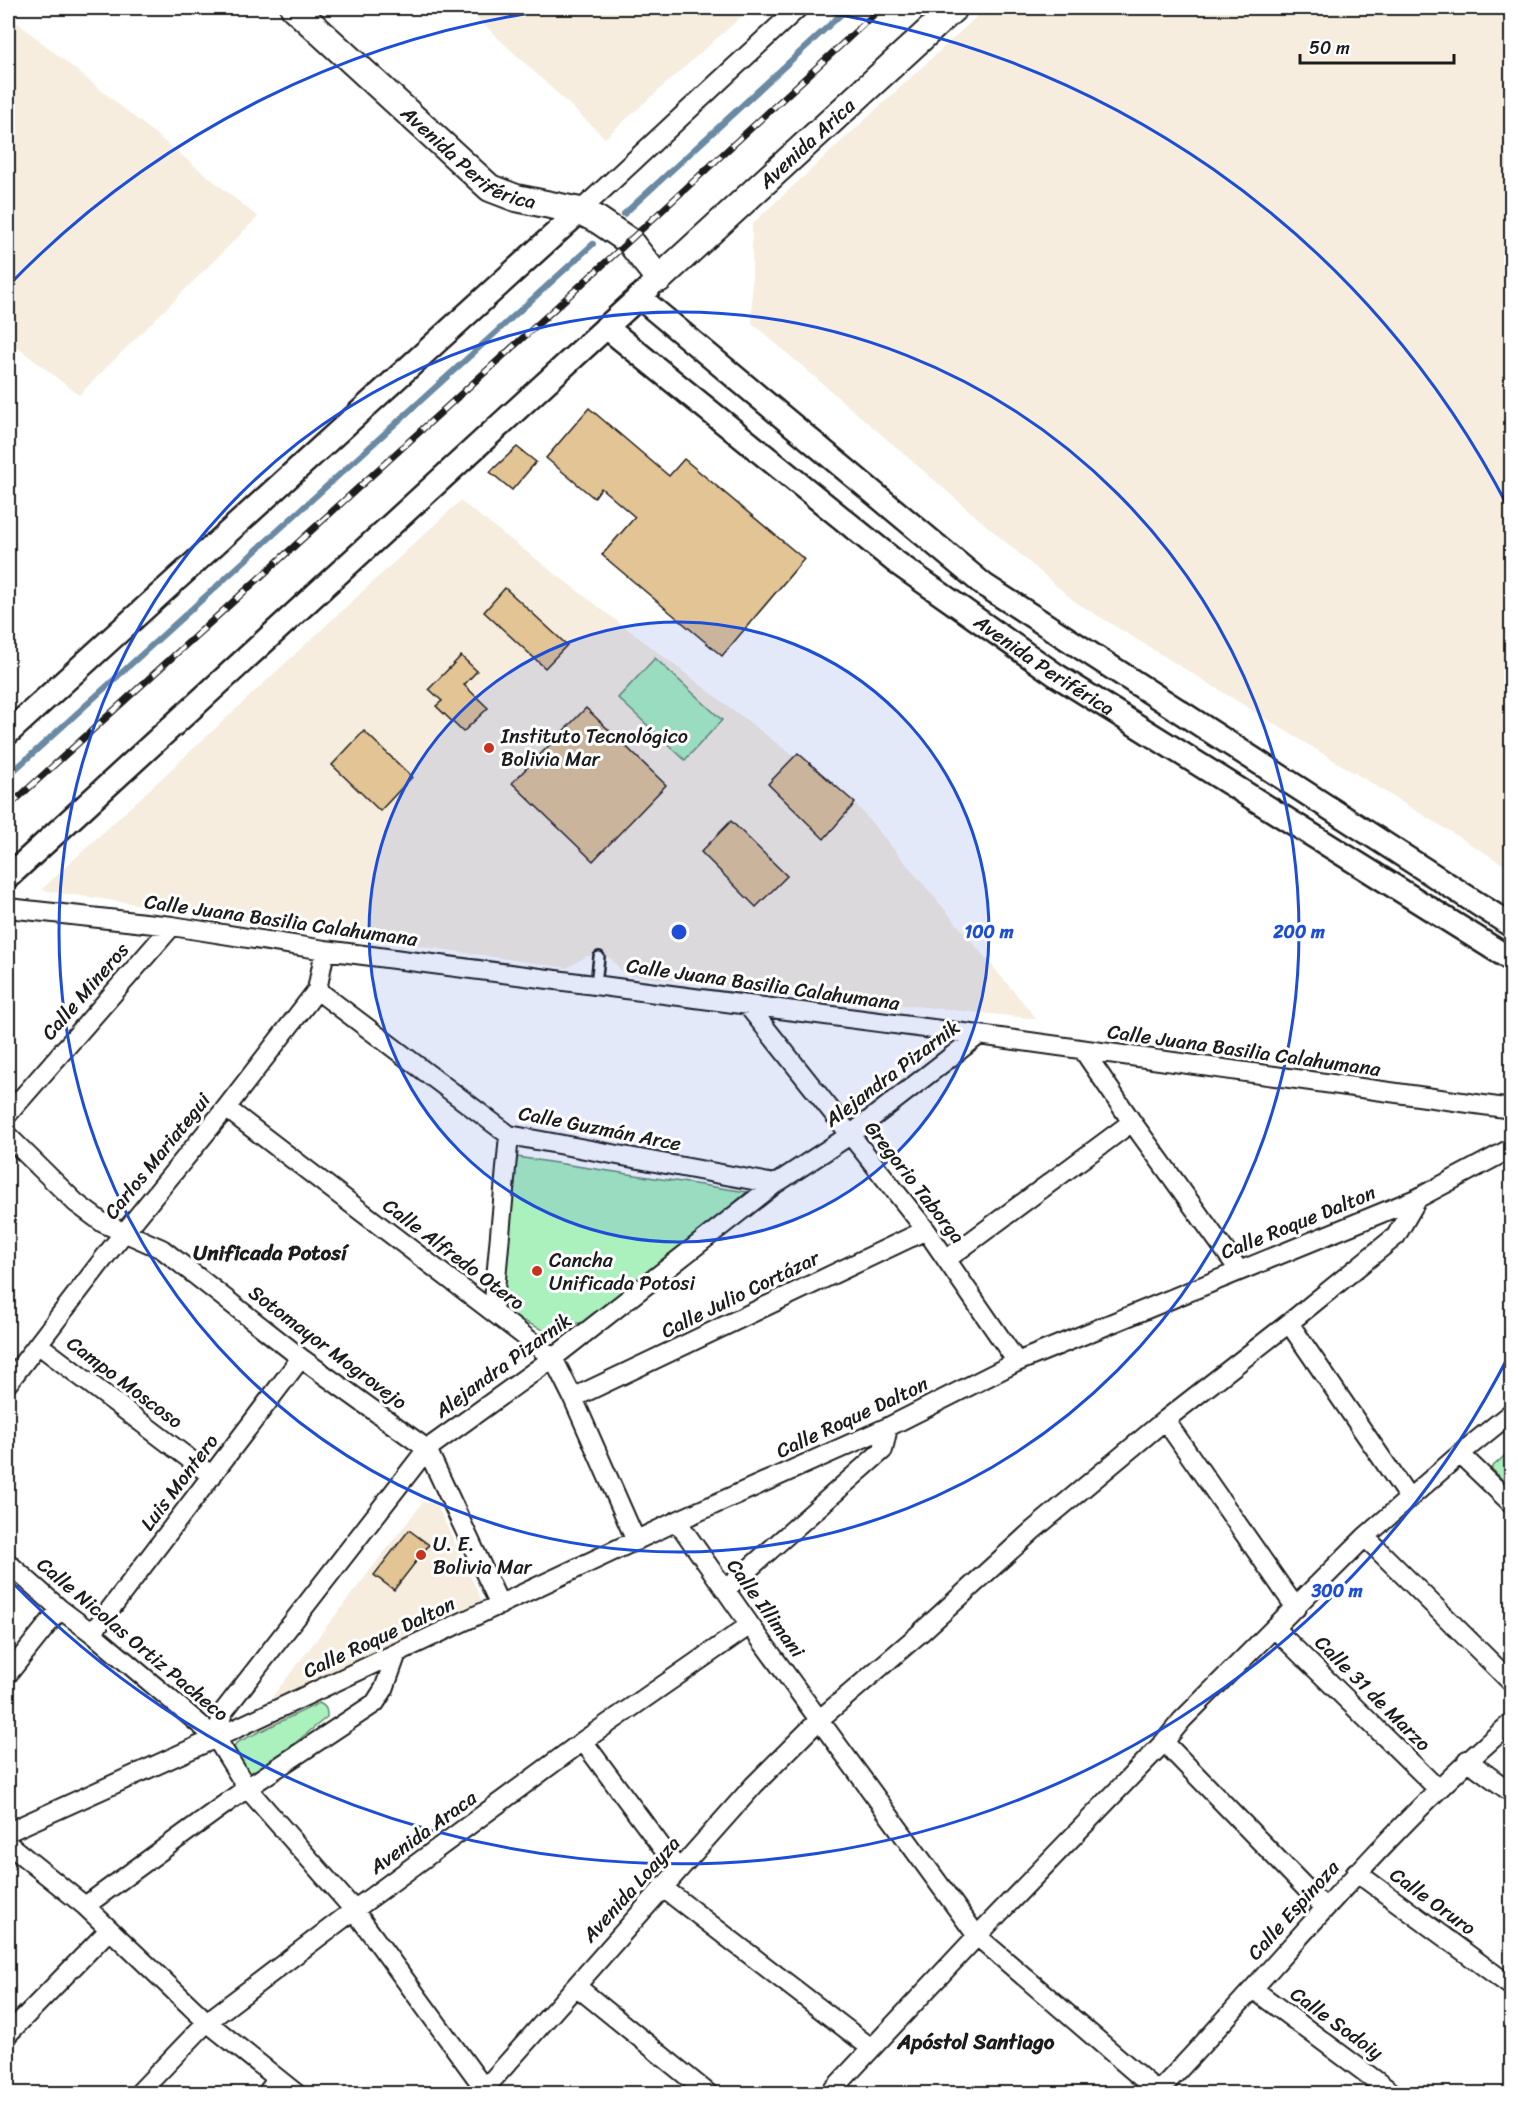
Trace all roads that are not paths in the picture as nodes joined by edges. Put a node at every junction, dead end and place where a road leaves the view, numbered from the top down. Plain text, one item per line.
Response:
1 (294, 8) edge
2 (798, 8) edge
3 (954, 8) edge
4 (580, 211) junction
5 (659, 279) junction
6 (639, 297) junction
7 (606, 327) junction
8 (8, 733) edge
9 (8, 878) edge
10 (8, 908) edge
11 (172, 926) junction
12 (1512, 926) edge
13 (325, 950) junction
14 (600, 957) dead end
15 (1512, 960) edge
16 (597, 984) junction
17 (317, 990) junction
18 (748, 1006) junction
19 (979, 1035) junction
20 (1083, 1050) junction
21 (226, 1108) junction
22 (1512, 1109) edge
23 (8, 1113) edge
24 (1132, 1122) junction
25 (509, 1135) junction
26 (850, 1135) junction
27 (8, 1136) edge
28 (1512, 1148) edge
29 (775, 1184) junction
30 (1418, 1198) junction
31 (926, 1230) junction
32 (125, 1232) junction
33 (947, 1259) junction
34 (1239, 1270) junction
35 (493, 1312) junction
36 (1289, 1323) junction
37 (39, 1345) junction
38 (301, 1358) junction
39 (553, 1358) junction
40 (1017, 1362) junction
41 (8, 1383) edge
42 (573, 1398) junction
43 (1512, 1412) edge
44 (1165, 1420) junction
45 (888, 1427) junction
46 (427, 1449) junction
47 (1460, 1454) junction
48 (212, 1476) junction
49 (1409, 1498) junction
50 (1512, 1504) edge
51 (677, 1521) junction
52 (1365, 1538) junction
53 (636, 1541) junction
54 (8, 1563) edge
55 (725, 1590) junction
56 (500, 1605) junction
57 (1296, 1608) junction
58 (60, 1609) junction
59 (750, 1625) junction
60 (1275, 1629) junction
61 (92, 1633) junction
62 (397, 1653) junction
63 (8, 1674) edge
64 (1512, 1683) edge
65 (820, 1719) junction
66 (1512, 1722) edge
67 (216, 1738) junction
68 (583, 1741) junction
69 (1164, 1742) junction
70 (1467, 1760) junction
71 (247, 1788) junction
72 (1438, 1789) junction
73 (1512, 1793) edge
74 (8, 1832) edge
75 (8, 1844) edge
76 (678, 1869) junction
77 (1356, 1872) junction
78 (662, 1887) junction
79 (85, 1906) junction
80 (1324, 1907) junction
81 (354, 1910) junction
82 (109, 1930) junction
83 (977, 1936) junction
84 (576, 1986) junction
85 (1512, 1987) edge
86 (1253, 1989) junction
87 (207, 2022) junction
88 (8, 2034) edge
89 (871, 2048) junction
90 (278, 2079) junction
91 (485, 2092) edge
92 (1157, 2093) edge
93 (138, 2094) edge
94 (266, 2094) edge
95 (297, 2094) edge
96 (709, 2094) edge
97 (829, 2094) edge
98 (1395, 2094) edge

1 - 4 main road, Avenida Periférica
2 - 4 street
3 - 5 main road, Avenida Arica
4 - 5 main road, Avenida Periférica
4 - 8 street
5 - 6 street
6 - 7 street
6 - 12 street, Avenida Periférica
7 - 9 street
7 - 15 street, Avenida Periférica
10 - 11 street, Calle Juana Basilia Calahumana
11 - 13 street, Calle Juana Basilia Calahumana
11 - 23 street, Calle Mineros
13 - 16 street, Calle Juana Basilia Calahumana
13 - 17 street, Carlos Mariategui
14 - 16 lane
16 - 18 street, Calle Juana Basilia Calahumana
17 - 21 street, Carlos Mariategui
17 - 25 street, Calle Guzmán Arce
18 - 19 street, Calle Juana Basilia Calahumana
18 - 26 street, Gregorio Taborga
19 - 20 street, Calle Juana Basilia Calahumana
19 - 26 street, Alejandra Pizarnik
20 - 22 street, Calle Juana Basilia Calahumana
20 - 24 street
21 - 32 street, Carlos Mariategui
21 - 35 street, Calle Alfredo Otero
24 - 33 street
24 - 34 street
25 - 29 street, Calle Guzmán Arce
25 - 35 street
26 - 29 street, Alejandra Pizarnik
26 - 31 street, Gregorio Taborga
27 - 32 street, Sotomayor Mogrovejo
28 - 30 street, Calle Roque Dalton
29 - 39 street, Alejandra Pizarnik
30 - 34 street, Calle Roque Dalton
30 - 36 street, Avenida Loayza
31 - 33 street, Gregorio Taborga
31 - 42 street, Calle Julio Cortázar
32 - 37 street, Carlos Mariategui
32 - 38 street, Sotomayor Mogrovejo
33 - 40 street, Gregorio Taborga
34 - 40 street, Calle Roque Dalton
35 - 39 street, Calle Alfredo Otero
36 - 44 street, Avenida Loayza
36 - 49 street
37 - 41 street, Carlos Mariategui
37 - 48 street, Campo Moscoso
38 - 46 street, Sotomayor Mogrovejo
38 - 48 street, Luis Montero
39 - 42 street, Calle Alfredo Otero
39 - 46 street, Alejandra Pizarnik
40 - 45 street, Calle Roque Dalton
42 - 53 street, Calle Alfredo Otero
43 - 47 street
44 - 57 street
44 - 65 street, Avenida Loayza
45 - 51 street, Calle Roque Dalton
45 - 55 street
46 - 56 street, Sotomayor Mogrovejo
46 - 67 street, Alejandra Pizarnik
47 - 49 street
47 - 50 street
48 - 61 street, Luis Montero
49 - 52 street
51 - 53 street, Calle Roque Dalton
51 - 55 street, Calle Illimani
52 - 57 street
52 - 64 street
53 - 56 street, Calle Roque Dalton
54 - 58 street, Calle Nicolas Ortiz Pacheco
55 - 59 street, Calle Illimani
56 - 62 street, Calle Roque Dalton
57 - 60 street
58 - 61 street, Calle Nicolas Ortiz Pacheco
58 - 63 street
59 - 65 street, Calle Illimani
59 - 68 street, Avenida Araca
60 - 69 street
60 - 72 street, Calle 31 de Marzo
61 - 67 street, Calle Nicolas Ortiz Pacheco
62 - 67 street, Calle Roque Dalton
62 - 71 street
65 - 76 street, Avenida Loayza
65 - 83 street, Calle Illimani
66 - 70 street, Calle Espinoza
67 - 71 street, Calle Nicolas Ortiz Pacheco
67 - 74 street, Calle Roque Dalton
68 - 76 street
68 - 81 street, Avenida Araca
69 - 80 street
69 - 83 street
70 - 72 street, Calle Espinoza
70 - 73 street
71 - 79 street
71 - 81 street, Calle Nicolas Ortiz Pacheco
72 - 77 street, Calle Espinoza
75 - 79 street
76 - 78 street, Avenida Loayza
77 - 80 street, Calle Espinoza
77 - 85 street, Calle Oruro
78 - 84 street, Avenida Loayza
78 - 89 street
79 - 82 street
80 - 86 street, Calle Espinoza
81 - 87 street, Avenida Araca
81 - 91 street, Calle Nicolas Ortiz Pacheco
82 - 87 street
82 - 88 street
83 - 89 street
83 - 92 street, Calle Illimani
84 - 91 street, Avenida Loayza
84 - 96 street
86 - 92 street, Calle Espinoza
86 - 98 street, Calle Sodoiy
87 - 90 street
87 - 93 street, Avenida Araca
89 - 97 street
90 - 94 street
90 - 95 street

